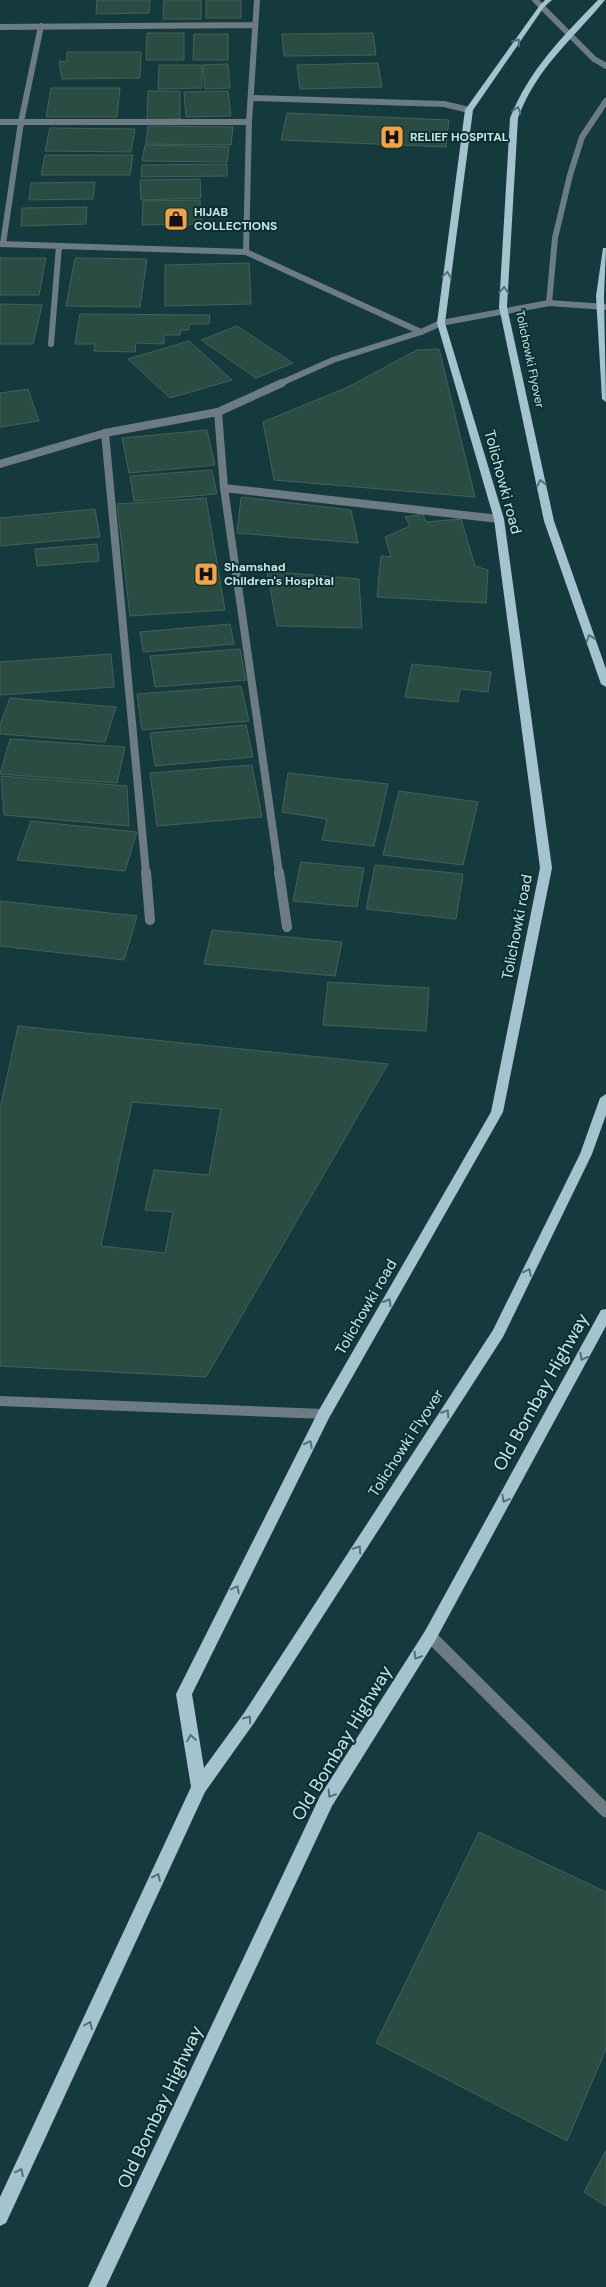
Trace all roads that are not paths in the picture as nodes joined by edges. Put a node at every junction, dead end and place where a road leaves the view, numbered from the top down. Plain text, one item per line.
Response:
1 (256, 0) edge
2 (535, 0) edge
3 (549, 0) edge
4 (602, 0) edge
5 (542, 6) junction
6 (255, 25) junction
7 (41, 26) junction
8 (0, 27) edge
9 (606, 66) edge
10 (251, 98) junction
11 (606, 101) edge
12 (470, 110) junction
13 (0, 122) edge
14 (21, 122) junction
15 (249, 122) junction
16 (2, 244) edge
17 (58, 246) junction
18 (606, 250) edge
19 (246, 252) junction
20 (549, 303) junction
21 (606, 306) edge
22 (441, 323) junction
23 (421, 332) junction
24 (50, 344) dead end
25 (606, 399) edge
26 (218, 412) junction
27 (105, 433) junction
28 (0, 464) edge
29 (224, 488) junction
30 (499, 518) junction
31 (606, 684) edge
32 (150, 920) dead end
33 (287, 927) dead end
34 (606, 1098) edge
35 (606, 1314) edge
36 (0, 1402) edge
37 (324, 1414) junction
38 (430, 1636) junction
39 (199, 1787) junction
40 (606, 1812) edge
41 (0, 2216) edge
42 (97, 2287) edge

1 - 6 street
2 - 5 street
3 - 5 main road, Tolichowki road
31 -> 4 main road, Tolichowki Flyover
5 - 9 street
12 -> 5 main road, Tolichowki road
6 - 7 street
6 - 10 street
7 - 8 street
7 - 14 street
10 - 12 street
10 - 15 street
11 - 20 street
22 -> 12 main road, Tolichowki road
13 - 14 street
14 - 15 street
14 - 16 street
15 - 19 street
16 - 17 street
17 - 19 street
17 - 24 street
18 - 25 main road
19 - 23 street
20 - 21 street
20 - 22 street
22 - 23 street
22 - 30 main road, Tolichowki road
23 - 26 street
26 - 27 street
26 - 29 street
27 - 28 street
27 - 32 street
29 - 30 street
29 - 33 street
37 -> 30 main road, Tolichowki road
39 -> 34 main road, Tolichowki Flyover
35 -> 38 main road, Old Bombay Highway
36 - 37 street
39 -> 37 main road, Tolichowki road
38 - 40 street
38 -> 42 main road, Old Bombay Highway
41 -> 39 main road

